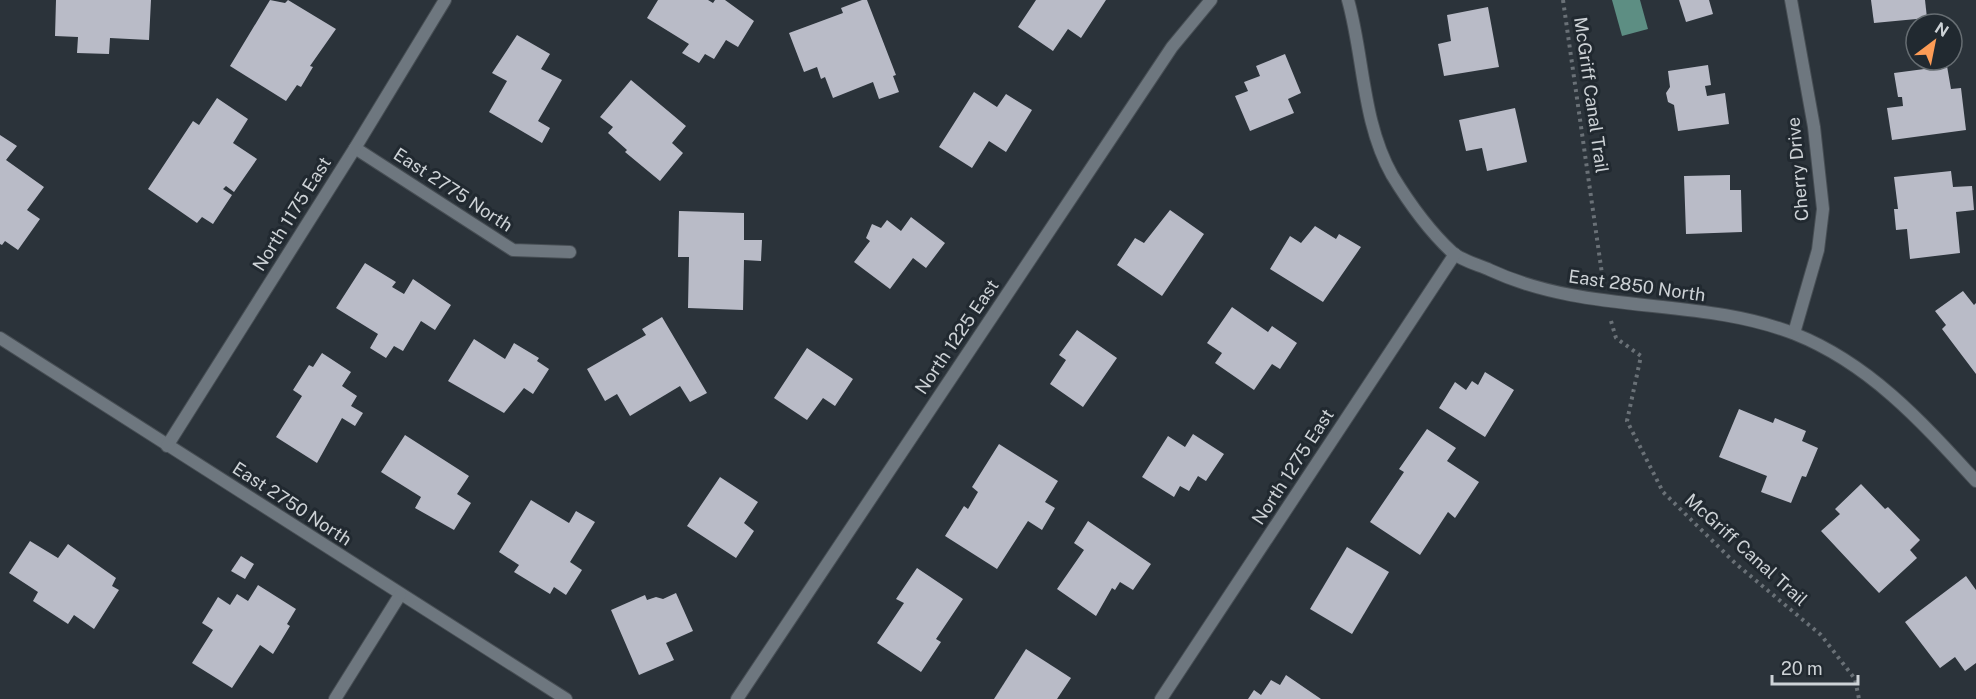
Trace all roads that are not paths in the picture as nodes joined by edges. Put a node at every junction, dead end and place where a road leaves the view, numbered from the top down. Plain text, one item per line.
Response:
1 (445, 0) edge
2 (1211, 0) edge
3 (1348, 0) edge
4 (1791, 0) edge
5 (355, 148) junction
6 (570, 252) dead end
7 (1455, 254) junction
8 (1794, 333) junction
9 (0, 338) edge
10 (167, 446) junction
11 (1976, 480) edge
12 (400, 595) junction
13 (335, 699) edge
14 (566, 699) edge
15 (737, 699) edge
16 (1161, 699) edge

1 - 5 street, North 1175 East
2 - 15 street, North 1225 East
3 - 7 street, East 2850 North
4 - 8 street, Cherry Drive
5 - 6 street, East 2775 North
5 - 10 street, North 1175 East
7 - 8 street, East 2850 North
7 - 16 street, North 1275 East
8 - 11 street, East 2850 North
9 - 10 street, East 2750 North
10 - 12 street, East 2750 North
12 - 13 street
12 - 14 street, East 2750 North

